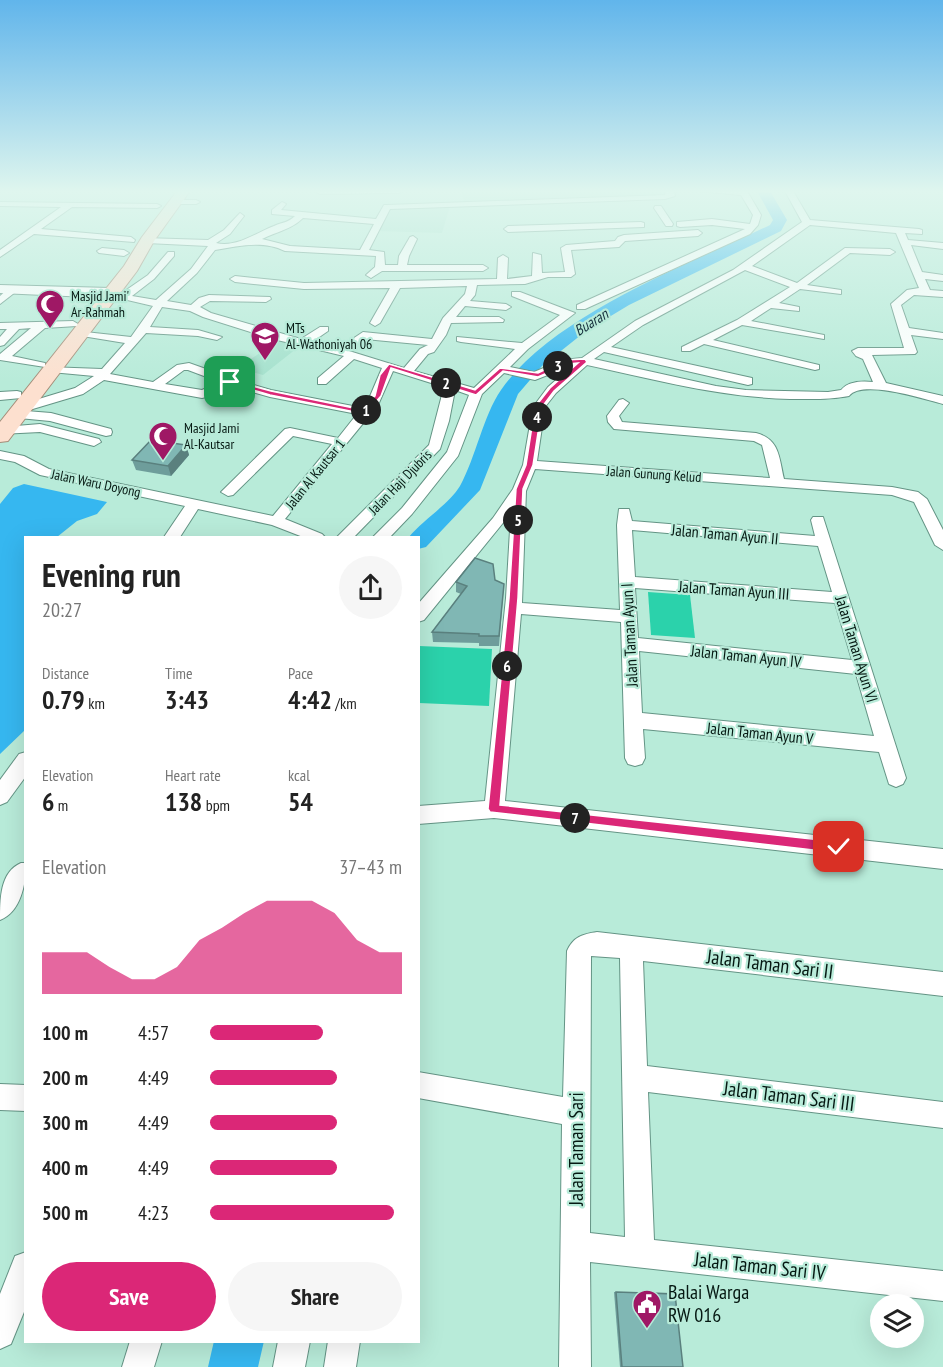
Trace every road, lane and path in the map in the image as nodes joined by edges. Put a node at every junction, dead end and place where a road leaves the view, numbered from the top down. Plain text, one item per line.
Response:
1 (131, 255) edge
2 (135, 255) edge
3 (170, 255) edge
4 (205, 255) edge
5 (382, 255) edge
6 (405, 255) edge
7 (485, 255) dead end
8 (536, 255) dead end
9 (567, 255) edge
10 (696, 255) edge
11 (760, 255) edge
12 (841, 255) edge
13 (912, 255) edge
14 (503, 258) dead end
15 (744, 266) junction
16 (402, 267) junction
17 (380, 268) junction
18 (457, 268) junction
19 (483, 268) junction
20 (920, 274) junction
21 (537, 278) junction
22 (943, 278) edge
23 (235, 279) dead end
24 (501, 281) junction
25 (478, 282) junction
26 (455, 283) junction
27 (397, 285) junction
28 (368, 286) junction
29 (796, 286) junction
30 (6, 290) edge
31 (837, 292) dead end
32 (921, 292) junction
33 (111, 294) junction
34 (516, 294) dead end
35 (943, 294) edge
36 (266, 299) dead end
37 (0, 301) edge
38 (160, 302) junction
39 (463, 303) junction
40 (769, 304) junction
41 (506, 307) dead end
42 (193, 308) junction
43 (795, 309) dead end
44 (573, 311) junction
45 (499, 320) dead end
46 (741, 322) junction
47 (375, 323) dead end
48 (42, 325) junction
49 (444, 325) junction
50 (0, 326) edge
51 (16, 326) junction
52 (77, 329) junction
53 (324, 329) dead end
54 (142, 330) junction
55 (904, 331) junction
56 (943, 336) edge
57 (217, 337) dead end
58 (820, 337) dead end
59 (461, 339) dead end
60 (133, 341) junction
61 (704, 341) junction
62 (0, 343) edge
63 (303, 343) junction
64 (435, 343) junction
65 (524, 347) junction
66 (602, 348) junction
67 (686, 349) dead end
68 (346, 354) junction
69 (2, 357) edge
70 (585, 361) junction
71 (389, 366) junction
72 (46, 367) junction
73 (815, 367) dead end
74 (507, 370) junction
75 (407, 372) junction
76 (104, 374) junction
77 (322, 381) dead end
78 (748, 381) dead end
79 (230, 382) junction
80 (156, 385) junction
81 (450, 385) junction
82 (881, 386) junction
83 (476, 393) junction
84 (943, 400) edge
85 (15, 403) edge
86 (623, 403) dead end
87 (365, 412) junction
88 (2, 428) edge
89 (106, 432) dead end
90 (94, 442) dead end
91 (340, 442) junction
92 (0, 455) edge
93 (530, 465) junction
94 (778, 482) junction
95 (520, 489) junction
96 (228, 492) dead end
97 (194, 504) junction
98 (624, 518) joint
99 (818, 520) dead end
100 (276, 521) junction
101 (173, 536) edge
102 (314, 536) edge
103 (346, 536) edge
104 (382, 536) edge
105 (825, 542) junction
106 (943, 545) edge
107 (627, 582) junction
108 (842, 598) junction
109 (513, 603) junction
110 (628, 612) junction
111 (420, 613) edge
112 (630, 644) junction
113 (863, 668) junction
114 (633, 720) junction
115 (886, 745) junction
116 (635, 758) dead end
117 (24, 763) edge
118 (896, 778) dead end
119 (0, 796) edge
120 (494, 809) junction
121 (420, 815) edge
122 (943, 859) edge
123 (24, 873) edge
124 (0, 909) edge
125 (597, 944) joint
126 (631, 948) junction
127 (943, 984) edge
128 (635, 1077) junction
129 (420, 1085) edge
130 (0, 1097) edge
131 (24, 1098) edge
132 (576, 1113) junction
133 (943, 1115) edge
134 (576, 1246) junction
135 (640, 1252) junction
136 (24, 1272) edge
137 (943, 1286) edge
138 (0, 1333) edge
139 (145, 1343) edge
140 (294, 1343) edge
141 (344, 1343) edge
142 (138, 1367) edge
143 (289, 1367) edge
144 (340, 1367) edge
145 (575, 1367) edge

1 - 33 main road
2 - 33 main road
3 - 33 street
4 - 38 street
5 - 17 street
6 - 16 street
7 - 19 street
8 - 21 street
9 - 21 street
10 - 44 street
11 - 15 street
12 - 29 street
13 - 20 street
14 - 24 street
15 - 29 street
15 - 66 street
16 - 17 street
16 - 18 street
17 - 28 street
18 - 19 street
18 - 26 street
19 - 25 street
20 - 22 street
20 - 32 street
21 - 24 street
23 - 28 street
24 - 25 street
25 - 26 street
25 - 39 street
26 - 27 street
27 - 28 street
27 - 47 street
29 - 31 street
29 - 40 street
30 - 33 street
30 - 37 street
32 - 35 street
32 - 55 street
33 - 38 street
33 - 52 main road
34 - 44 street
36 - 42 street
38 - 42 street
38 - 54 street
39 - 41 street
39 - 49 street
40 - 43 street
40 - 46 street
42 - 63 street
44 - 65 street
45 - 49 street
46 - 58 street
46 - 61 street
48 - 51 street
48 - 52 street
48 - 69 street
49 - 64 street
50 - 51 street
51 - 62 street
52 - 60 street
52 - 72 main road
53 - 63 street
54 - 57 street
54 - 60 street
55 - 56 street
55 - 82 street
59 - 65 street
60 - 76 street
61 - 67 street
61 - 73 street
63 - 68 street
64 - 68 street
64 - 75 street
65 - 74 street
66 - 70 street
66 - 78 street
68 - 71 street
68 - 77 street
69 - 72 street
70 - 74 street
70 - 82 street
70 - 93 street
71 - 75 street
71 - 87 street, Jalan Al Kautsar 1
72 - 76 street
72 - 85 main road
74 - 83 street
75 - 81 street
76 - 80 street
76 - 85 street
79 - 80 street
79 - 80 street
79 - 87 street
81 - 83 street
81 - 103 street, Jalan Haji Djubris
82 - 84 street
83 - 104 street
85 - 88 main road
85 - 89 street
86 - 94 street
87 - 91 street, Jalan Al Kautsar 1
88 - 90 street
91 - 96 street
91 - 100 street, Jalan Al Kautsar 1
92 - 97 street, Jalan Waru Doyong
93 - 94 street, Jalan Gunung Kelud
93 - 95 street
94 - 106 street, Jalan Gunung Kelud
95 - 109 street
95 - 111 street
97 - 100 street, Jalan Waru Doyong
97 - 101 street
98 - 105 street, Jalan Taman Ayun II
98 - 107 street, Jalan Taman Ayun I
99 - 105 street, Jalan Taman Ayun VI
100 - 102 street, Jalan Waru Doyong
105 - 108 street, Jalan Taman Ayun VI
107 - 108 street, Jalan Taman Ayun III
107 - 110 street, Jalan Taman Ayun I
108 - 113 street, Jalan Taman Ayun VI
109 - 110 street
109 - 120 street
110 - 112 street, Jalan Taman Ayun I
112 - 113 street, Jalan Taman Ayun IV
112 - 114 street, Jalan Taman Ayun I
113 - 115 street, Jalan Taman Ayun VI
114 - 115 street, Jalan Taman Ayun V
114 - 116 street, Jalan Taman Ayun I
115 - 118 street, Jalan Taman Ayun VI
117 - 119 street
120 - 121 street
120 - 122 street
123 - 124 street
125 - 126 street, Jalan Taman Sari II
125 - 132 street, Jalan Taman Sari
126 - 127 street, Jalan Taman Sari II
126 - 128 street
128 - 133 street, Jalan Taman Sari III
128 - 135 street
129 - 132 street
130 - 131 street
132 - 134 street, Jalan Taman Sari
134 - 135 street, Jalan Taman Sari IV
134 - 145 street, Jalan Taman Sari
135 - 137 street, Jalan Taman Sari IV
136 - 138 street
139 - 142 street
140 - 143 street
141 - 144 street

